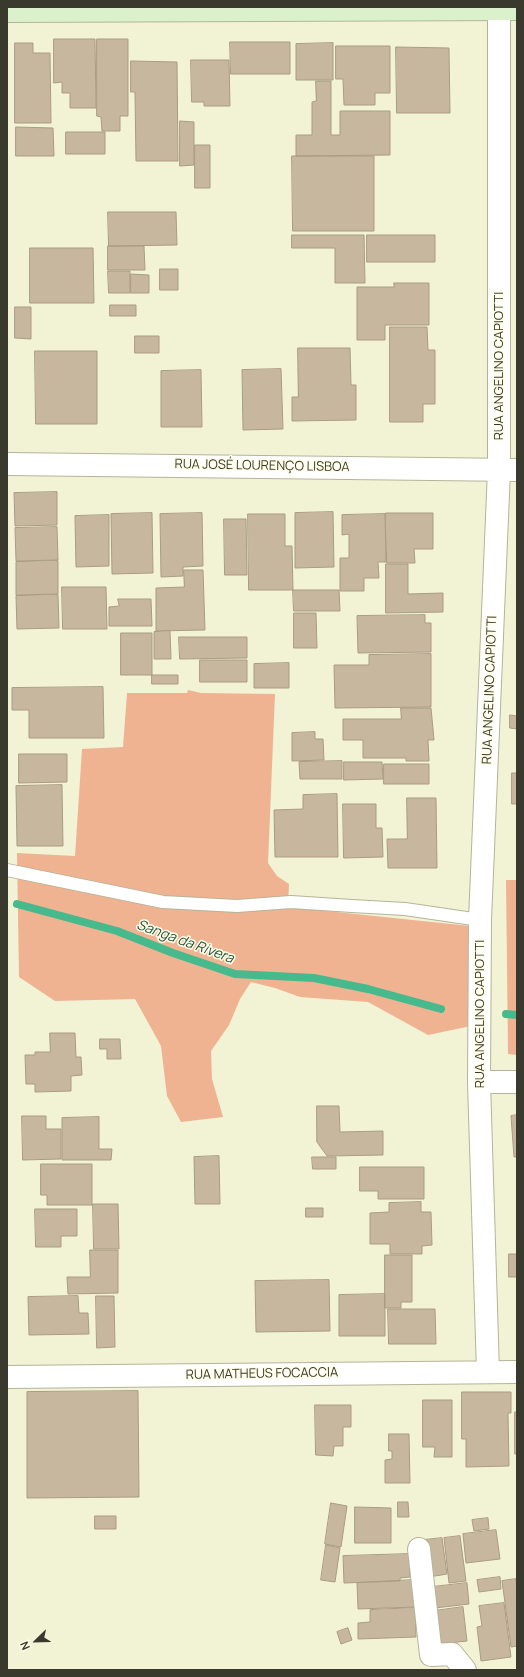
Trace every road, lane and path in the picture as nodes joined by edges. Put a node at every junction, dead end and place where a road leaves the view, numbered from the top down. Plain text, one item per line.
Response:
1 (505, 8) edge
2 (7, 11) edge
3 (7, 464) edge
4 (508, 470) edge
5 (7, 870) edge
6 (480, 920) junction
7 (479, 1082) junction
8 (517, 1082) edge
9 (488, 1372) junction
10 (517, 1372) edge
11 (7, 1377) edge
12 (419, 1549) dead end
13 (466, 1670) edge

1 - 2 main road
1 - 4 street, RUA ANGELINO CAPIOTTI
3 - 4 street, RUA JOSÉ LOURENÇO LISBOA
4 - 6 street, RUA ANGELINO CAPIOTTI
5 - 6 lane
6 - 7 street, RUA ANGELINO CAPIOTTI
7 - 8 street
7 - 9 street, RUA ANGELINO CAPIOTTI
9 - 10 street, RUA MATHEUS FOCACCIA
9 - 11 street, RUA MATHEUS FOCACCIA
12 - 13 street

